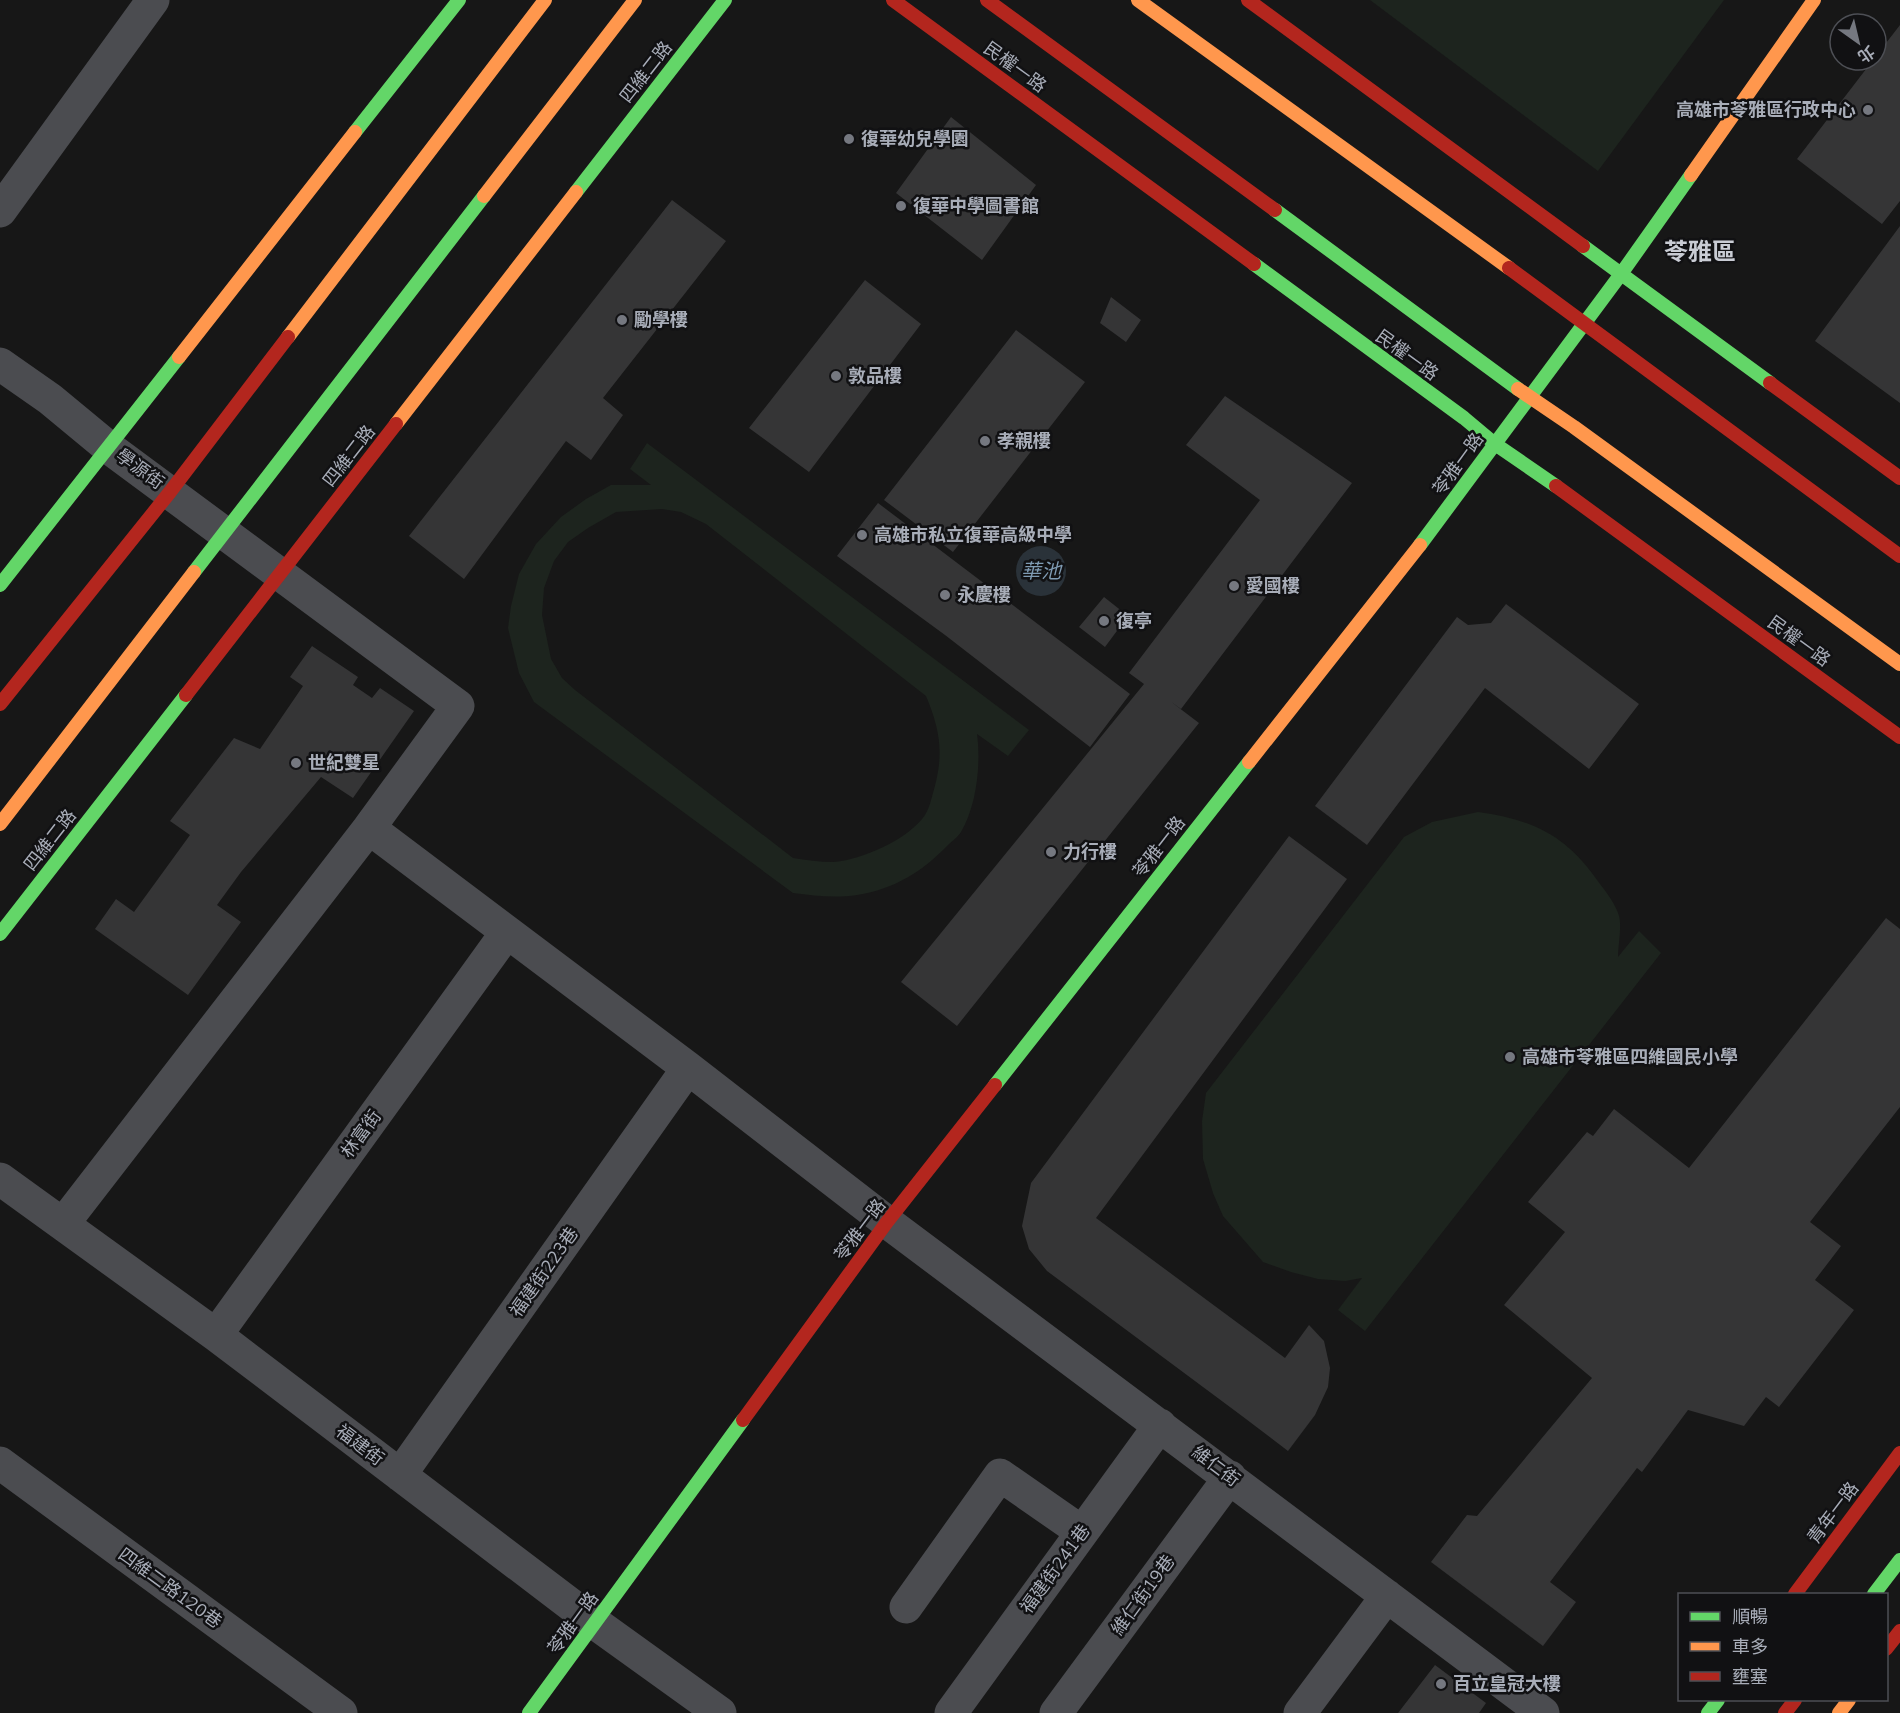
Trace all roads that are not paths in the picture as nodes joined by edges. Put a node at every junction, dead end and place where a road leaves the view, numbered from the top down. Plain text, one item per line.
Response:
1 (153, 0) edge
2 (459, 0) edge
3 (545, 0) edge
4 (635, 0) edge
5 (725, 0) edge
6 (893, 0) edge
7 (987, 0) edge
8 (1138, 0) edge
9 (1248, 0) edge
10 (1814, 0) edge
11 (0, 211) edge
12 (1621, 274) junction
13 (1585, 323) junction
14 (0, 364) edge
15 (1529, 397) junction
16 (1495, 444) junction
17 (108, 447) junction
18 (1900, 478) edge
19 (170, 492) junction
20 (225, 534) junction
21 (1900, 556) edge
22 (280, 574) junction
23 (0, 585) edge
24 (1900, 664) edge
25 (0, 704) edge
26 (1900, 737) edge
27 (0, 824) edge
28 (369, 828) junction
29 (507, 932) junction
30 (0, 934) edge
31 (688, 1068) junction
32 (0, 1179) edge
33 (887, 1222) junction
34 (63, 1224) junction
35 (216, 1335) junction
36 (1160, 1425) junction
37 (1900, 1453) edge
38 (0, 1463) edge
39 (400, 1475) junction
40 (1230, 1477) junction
41 (1082, 1532) junction
42 (1900, 1560) edge
43 (1797, 1593) edge
44 (1875, 1593) edge
45 (1387, 1596) junction
46 (906, 1607) dead end
47 (595, 1623) junction
48 (1900, 1631) edge
49 (1888, 1648) edge
50 (1717, 1701) edge
51 (1794, 1701) edge
52 (1848, 1701) edge
53 (340, 1713) edge
54 (529, 1713) edge
55 (720, 1713) edge
56 (951, 1713) edge
57 (1056, 1713) edge
58 (1300, 1713) edge
59 (1543, 1713) edge
60 (1708, 1713) edge
61 (1785, 1713) edge
62 (1839, 1713) edge

1 - 11 street
2 - 17 street
3 - 19 street
4 - 20 street
5 - 22 street, 四維二路
6 - 16 street, 民權一路
7 - 15 street, 民權一路
8 - 13 street
9 - 12 street
10 - 12 street, 苓雅一路
12 - 13 street, 苓雅一路
12 - 18 street
13 - 15 street, 苓雅一路
13 - 21 street
14 - 17 street, 學源街
15 - 16 street, 苓雅一路
15 - 24 street, 民權一路
16 - 26 street, 民權一路
16 - 33 street, 苓雅一路
17 - 19 street, 學源街
17 - 23 street
19 - 20 street, 學源街
19 - 25 street
20 - 22 street, 學源街
20 - 27 street
22 - 28 street, 學源街
22 - 30 street, 四維二路
28 - 29 street, 維仁街
28 - 34 street
29 - 31 street, 維仁街
29 - 35 street, 林富街
31 - 33 street, 維仁街
31 - 39 street, 福建街223巷
32 - 34 street, 福建街
33 - 36 street, 維仁街
33 - 47 street, 苓雅一路
34 - 35 street, 福建街
35 - 39 street, 福建街
36 - 40 street, 維仁街
36 - 41 street, 福建街241巷
37 - 43 street, 青年一路
38 - 53 street, 四維二路120巷
39 - 47 street, 福建街
40 - 45 street, 維仁街
40 - 57 street, 維仁街19巷
41 - 46 street
41 - 56 street, 福建街241巷
42 - 44 street
45 - 58 street
45 - 59 street, 維仁街
47 - 54 street, 苓雅一路
47 - 55 street, 福建街
48 - 49 street
50 - 60 street
51 - 61 street
52 - 62 street

